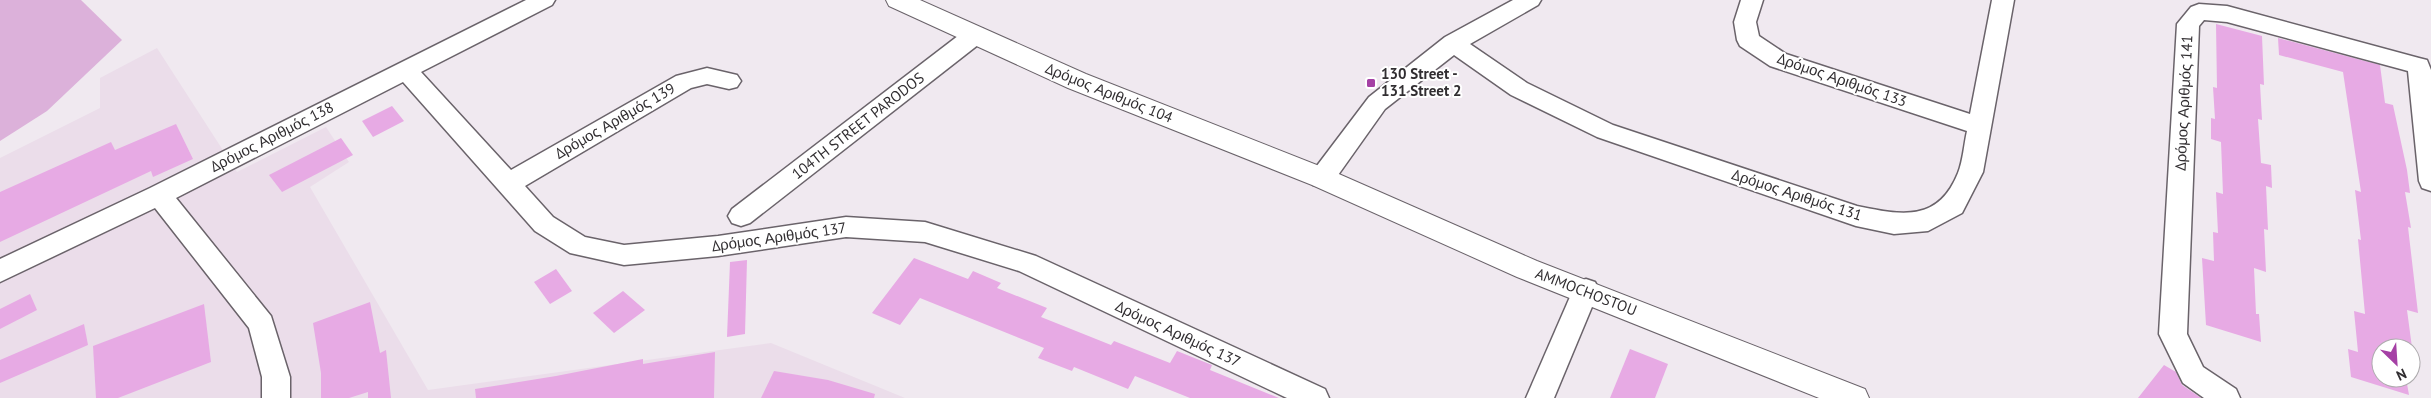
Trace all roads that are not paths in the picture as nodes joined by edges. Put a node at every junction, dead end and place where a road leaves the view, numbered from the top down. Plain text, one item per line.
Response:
1 (544, 0) edge
2 (898, 0) edge
3 (1530, 0) edge
4 (1752, 0) edge
5 (2003, 0) edge
6 (975, 35) junction
7 (1453, 44) junction
8 (404, 69) junction
9 (729, 81) dead end
10 (1979, 126) junction
11 (1322, 178) junction
12 (2431, 181) edge
13 (506, 184) junction
14 (159, 195) junction
15 (741, 216) dead end
16 (0, 271) edge
17 (1586, 290) junction
18 (276, 398) edge
19 (1315, 398) edge
20 (1540, 398) edge
21 (1854, 398) edge
22 (2226, 398) edge

1 - 8 street, Δρόμος Αριθμός 138
2 - 6 street, Δρόμος Αριθμός 104
3 - 7 street
4 - 10 street, Δρόμος Αριθμός 133
5 - 10 street, Δρόμος Αριθμός 131
6 - 11 street, Δρόμος Αριθμός 104
6 - 15 street, 104TH STREET PARODOS
7 - 10 street, Δρόμος Αριθμός 131
7 - 11 street
8 - 13 street, Δρόμος Αριθμός 137
8 - 14 street, Δρόμος Αριθμός 138
9 - 13 street, Δρόμος Αριθμός 139
11 - 17 street, AMMOCHOSTOU
12 - 22 street, Δρόμος Αριθμός 141
13 - 19 street, Δρόμος Αριθμός 137
14 - 16 street, Δρόμος Αριθμός 138
14 - 18 street
17 - 20 street
17 - 21 street, AMMOCHOSTOU

